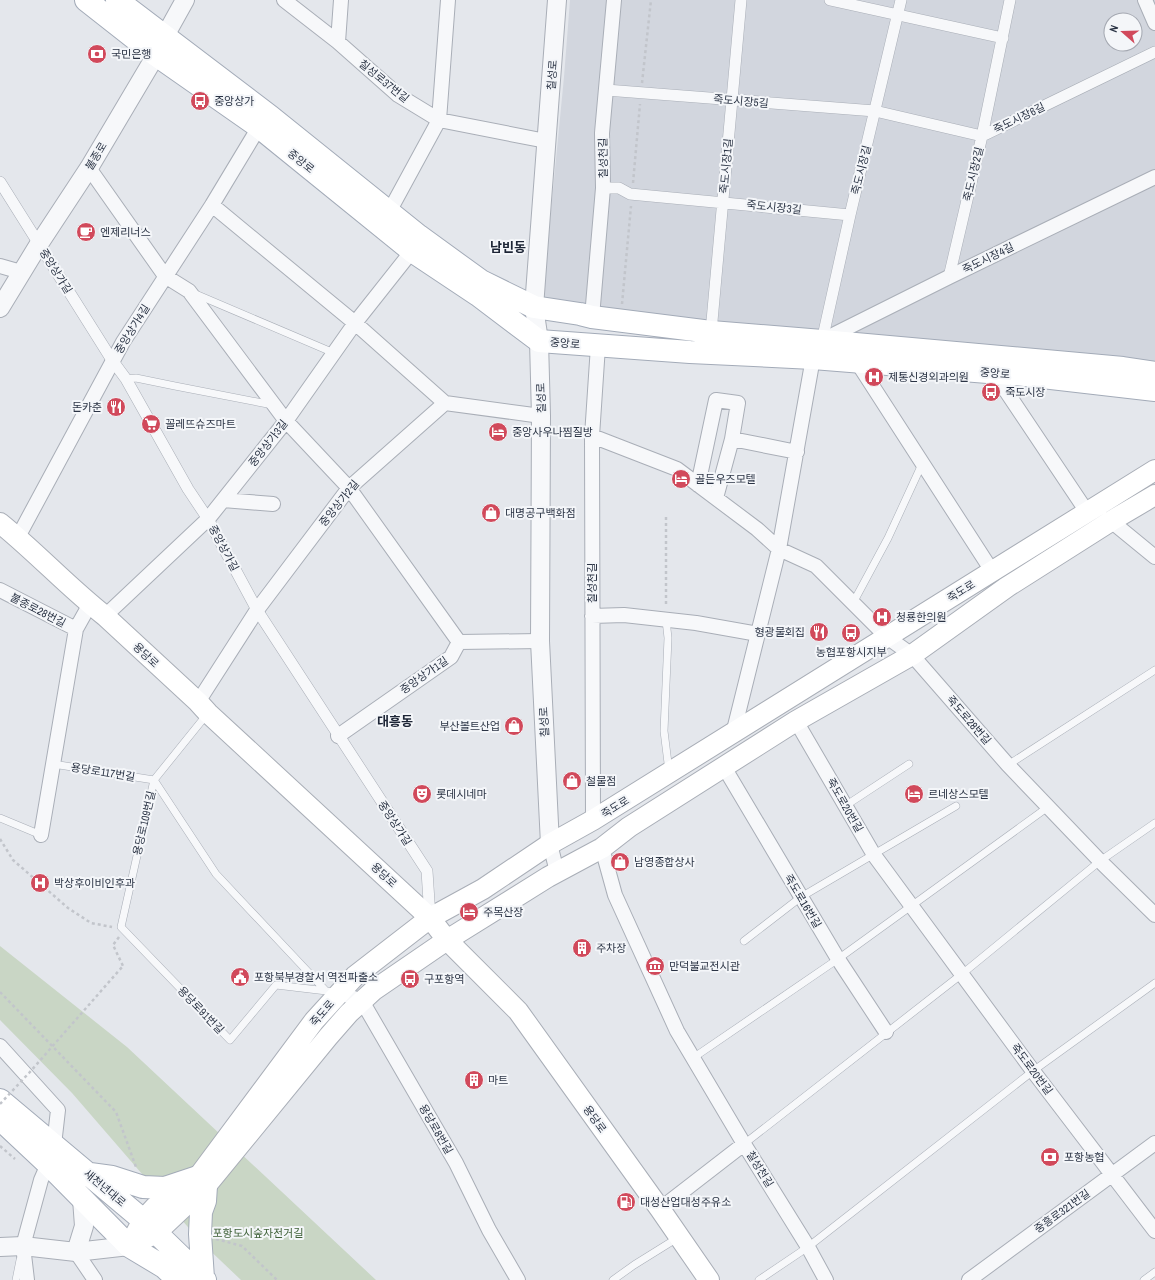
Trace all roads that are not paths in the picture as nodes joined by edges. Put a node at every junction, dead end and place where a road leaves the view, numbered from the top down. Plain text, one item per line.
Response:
1 (86, 0) edge
2 (117, 0) edge
3 (185, 0) edge
4 (284, 0) edge
5 (341, 0) edge
6 (448, 0) edge
7 (557, 0) edge
8 (614, 0) edge
9 (741, 0) edge
10 (830, 0) edge
11 (901, 0) edge
12 (1010, 0) edge
13 (1145, 0) edge
14 (898, 15) junction
15 (1155, 23) edge
16 (1003, 38) junction
17 (338, 42) junction
18 (160, 45) junction
19 (1155, 52) edge
20 (606, 90) junction
21 (732, 100) junction
22 (875, 112) junction
23 (439, 120) junction
24 (259, 127) junction
25 (982, 136) junction
26 (546, 141) junction
27 (90, 168) junction
28 (1155, 178) edge
29 (0, 182) edge
30 (603, 188) junction
31 (723, 202) junction
32 (212, 205) junction
33 (389, 212) junction
34 (850, 215) junction
35 (39, 244) junction
36 (412, 252) junction
37 (0, 266) edge
38 (21, 272) junction
39 (165, 276) junction
40 (949, 277) junction
41 (189, 291) junction
42 (534, 307) junction
43 (0, 308) edge
44 (592, 317) junction
45 (355, 323) junction
46 (711, 332) junction
47 (539, 340) junction
48 (598, 346) junction
49 (817, 350) junction
50 (334, 353) junction
51 (112, 360) junction
52 (857, 362) junction
53 (994, 373) junction
54 (1155, 373) edge
55 (126, 379) junction
56 (1155, 390) edge
57 (445, 403) junction
58 (273, 405) junction
59 (541, 416) junction
60 (286, 421) junction
61 (592, 436) junction
62 (732, 439) junction
63 (797, 452) junction
64 (922, 462) junction
65 (1155, 470) edge
66 (698, 485) junction
67 (349, 488) junction
68 (1155, 495) edge
69 (716, 498) junction
70 (223, 500) junction
71 (273, 504) dead end
72 (1087, 512) junction
73 (208, 519) junction
74 (1111, 521) junction
75 (0, 523) edge
76 (18, 537) junction
77 (779, 549) junction
78 (1155, 557) edge
79 (992, 571) junction
80 (0, 590) edge
81 (854, 603) junction
82 (97, 610) junction
83 (257, 610) junction
84 (592, 616) junction
85 (666, 620) junction
86 (76, 630) junction
87 (758, 634) junction
88 (887, 637) junction
89 (540, 641) junction
90 (459, 642) junction
91 (912, 655) junction
92 (1155, 670) edge
93 (203, 708) junction
94 (796, 721) junction
95 (733, 734) junction
96 (338, 736) junction
97 (53, 764) junction
98 (910, 764) dead end
99 (1008, 765) junction
100 (724, 767) junction
101 (669, 773) junction
102 (154, 780) junction
103 (845, 806) junction
104 (956, 806) dead end
105 (1048, 807) junction
106 (0, 818) edge
107 (593, 820) junction
108 (1155, 823) edge
109 (41, 835) joint
110 (550, 844) junction
111 (602, 848) junction
112 (874, 855) junction
113 (1100, 861) junction
114 (557, 872) junction
115 (801, 897) junction
116 (911, 906) junction
117 (1155, 915) edge
118 (430, 918) junction
119 (121, 927) joint
120 (447, 940) junction
121 (744, 941) dead end
122 (838, 959) junction
123 (962, 974) junction
124 (1155, 983) edge
125 (333, 992) junction
126 (362, 1002) junction
127 (886, 1032) junction
128 (0, 1046) edge
129 (693, 1058) junction
130 (1033, 1071) junction
131 (0, 1100) edge
132 (0, 1118) edge
133 (1155, 1142) edge
134 (744, 1144) junction
135 (51, 1155) junction
136 (88, 1173) junction
137 (1112, 1175) junction
138 (202, 1182) junction
139 (82, 1199) junction
140 (660, 1210) junction
141 (150, 1226) junction
142 (1155, 1231) edge
143 (679, 1237) junction
144 (23, 1246) junction
145 (129, 1246) junction
146 (0, 1247) edge
147 (808, 1247) junction
148 (76, 1252) junction
149 (1155, 1272) edge
150 (173, 1278) edge
151 (204, 1279) edge
152 (16, 1280) edge
153 (27, 1280) edge
154 (95, 1280) edge
155 (518, 1280) edge
156 (613, 1280) edge
157 (709, 1280) edge
158 (759, 1280) edge
159 (826, 1280) edge
160 (969, 1280) edge
161 (1144, 1280) edge

1 - 18 main road, 중앙로
2 - 18 main road, 중앙로
3 - 18 street, 불종로
4 - 17 street, 칠성로37번길
5 - 17 street
6 - 23 street
7 - 26 street, 칠성로
8 - 20 street, 칠성천길
9 - 21 street, 죽도시장1길
10 - 14 street
11 - 14 street, 죽도시장길
12 - 16 street, 죽도시장2길
13 - 15 street
14 - 16 street
14 - 22 street, 죽도시장길
16 - 25 street, 죽도시장2길
17 - 23 street, 칠성로37번길
18 - 24 main road, 중앙로
18 - 27 street, 불종로
18 - 33 main road, 중앙로
19 - 25 street, 죽도시장6길
20 - 21 street, 죽도시장5길
20 - 30 street, 칠성천길
21 - 22 street, 죽도시장5길
21 - 31 street, 죽도시장1길
22 - 25 street, 죽도시장6길
22 - 34 street, 죽도시장길
23 - 26 street, 칠성로37번길
23 - 33 street
24 - 32 street, 중앙상가4길
24 - 36 main road, 중앙로
25 - 40 street, 죽도시장2길
26 - 42 street, 칠성로
27 - 35 street, 불종로
27 - 39 street
28 - 40 street, 죽도시장4길
29 - 35 street, 중앙상가길
30 - 31 street, 죽도시장3길
30 - 44 street, 칠성천길
31 - 34 street, 죽도시장3길
31 - 46 street, 죽도시장1길
32 - 39 street, 중앙상가4길
32 - 45 street
33 - 42 main road, 중앙로
34 - 49 street, 죽도시장길
35 - 38 street, 불종로
35 - 51 street, 중앙상가길
36 - 45 street, 중앙상가3길
36 - 47 main road, 중앙로
37 - 38 street
38 - 43 street, 불종로
39 - 41 street
39 - 51 street, 중앙상가4길
40 - 49 street, 죽도시장4길
41 - 50 lane
41 - 58 street
42 - 44 main road, 중앙로
42 - 47 street, 칠성로
44 - 46 main road, 중앙로
45 - 50 street, 중앙상가3길
45 - 57 street
46 - 49 main road, 중앙로
47 - 48 main road, 중앙로
47 - 59 street, 칠성로
48 - 49 main road, 중앙로
48 - 61 street, 칠성천길
49 - 52 main road, 중앙로
49 - 54 main road, 중앙로
49 - 63 street
50 - 60 street, 중앙상가3길
51 - 55 street, 중앙상가길
51 - 76 street, 중앙상가4길
52 - 53 main road, 중앙로
52 - 64 street
53 - 56 main road, 중앙로
53 - 72 street
55 - 58 lane
55 - 73 street, 중앙상가길
57 - 59 street
57 - 67 street, 중앙상가2길
58 - 60 street
59 - 89 street, 칠성로
60 - 67 street
60 - 70 street, 중앙상가3길
61 - 66 street, 죽도로28번길
61 - 84 street, 칠성천길
62 - 63 street
62 - 66 street
62 - 69 street
63 - 77 street
64 - 79 street
64 - 81 lane
65 - 72 main road, 죽도로
66 - 69 street, 죽도로28번길
67 - 83 street, 중앙상가2길
67 - 90 street
68 - 74 main road, 죽도로
69 - 77 street, 죽도로28번길
70 - 71 street
70 - 73 street, 중앙상가3길
72 - 79 main road, 죽도로
73 - 82 street, 중앙상가3길
73 - 83 street, 중앙상가길
74 - 78 street
74 - 91 main road, 죽도로
75 - 76 main road, 용당로
76 - 82 main road, 용당로
77 - 81 street, 죽도로28번길
77 - 87 street
79 - 88 main road, 죽도로
80 - 86 street, 불종로28번길
81 - 88 street, 죽도로28번길
82 - 86 street, 중앙상가3길
82 - 93 main road, 용당로
83 - 93 street, 중앙상가2길
83 - 96 street, 중앙상가길
84 - 85 street
84 - 107 street, 칠성천길
85 - 87 street
85 - 101 lane
86 - 97 street, 중앙상가3길
87 - 95 street
88 - 91 street, 죽도로28번길
88 - 95 main road, 죽도로
89 - 90 street
89 - 110 street, 칠성로
90 - 96 street, 중앙상가1길
91 - 94 main road, 죽도로
91 - 99 street, 죽도로28번길
92 - 99 lane
93 - 102 lane, 용당로109번길
93 - 118 main road, 용당로
94 - 100 main road, 죽도로
94 - 103 street, 죽도로20번길
95 - 101 main road, 죽도로
96 - 118 street, 중앙상가길
97 - 102 lane, 용당로117번길
97 - 109 street, 중앙상가3길
98 - 103 lane
99 - 105 street, 죽도로28번길
100 - 111 main road, 죽도로
100 - 115 street, 죽도로16번길
101 - 107 main road, 죽도로
102 - 119 lane, 용당로109번길
102 - 125 lane
103 - 112 street, 죽도로20번길
104 - 112 lane
105 - 113 street, 죽도로28번길
105 - 116 lane
106 - 109 lane
107 - 110 main road, 죽도로
108 - 113 lane
110 - 114 street
110 - 118 main road, 죽도로
111 - 114 main road, 죽도로
111 - 129 street, 칠성천길
112 - 115 lane
112 - 116 street, 죽도로20번길
113 - 117 street, 죽도로28번길
113 - 123 lane
114 - 120 main road, 죽도로
115 - 121 lane
115 - 122 street, 죽도로16번길
116 - 122 lane
116 - 123 street, 죽도로20번길
118 - 120 main road, 용당로
118 - 125 main road, 죽도로
119 - 125 lane, 용당로91번길
120 - 126 main road, 죽도로
120 - 140 main road, 용당로
122 - 127 street, 죽도로16번길
122 - 129 lane
123 - 127 lane
123 - 130 street, 죽도로20번길
124 - 130 lane
125 - 126 street
125 - 138 main road, 죽도로
126 - 138 main road, 죽도로
126 - 155 street, 용당로8번길
127 - 134 lane
128 - 135 street
129 - 134 street, 칠성천길
130 - 137 street, 죽도로20번길
130 - 147 lane
131 - 135 main road, 새천년대로
132 - 135 main road, 새천년대로
133 - 137 street, 중흥로321번길
134 - 140 street
134 - 147 street, 칠성천길
135 - 136 main road, 새천년대로
135 - 139 main road, 새천년대로
135 - 144 street
136 - 138 main road
136 - 141 main road, 새천년대로
137 - 142 street, 죽도로20번길
137 - 160 street, 중흥로321번길
138 - 141 main road, 죽도로
138 - 151 main road
139 - 145 main road, 새천년대로
139 - 148 street
140 - 143 main road, 용당로
141 - 145 main road, 죽도로
141 - 151 main road, 새천년대로
143 - 156 lane
143 - 157 main road, 용당로
144 - 146 street
144 - 148 street
144 - 152 lane
144 - 153 street
145 - 148 street
145 - 150 main road, 새천년대로
147 - 158 lane
147 - 159 street, 칠성천길
148 - 154 street
149 - 161 lane

